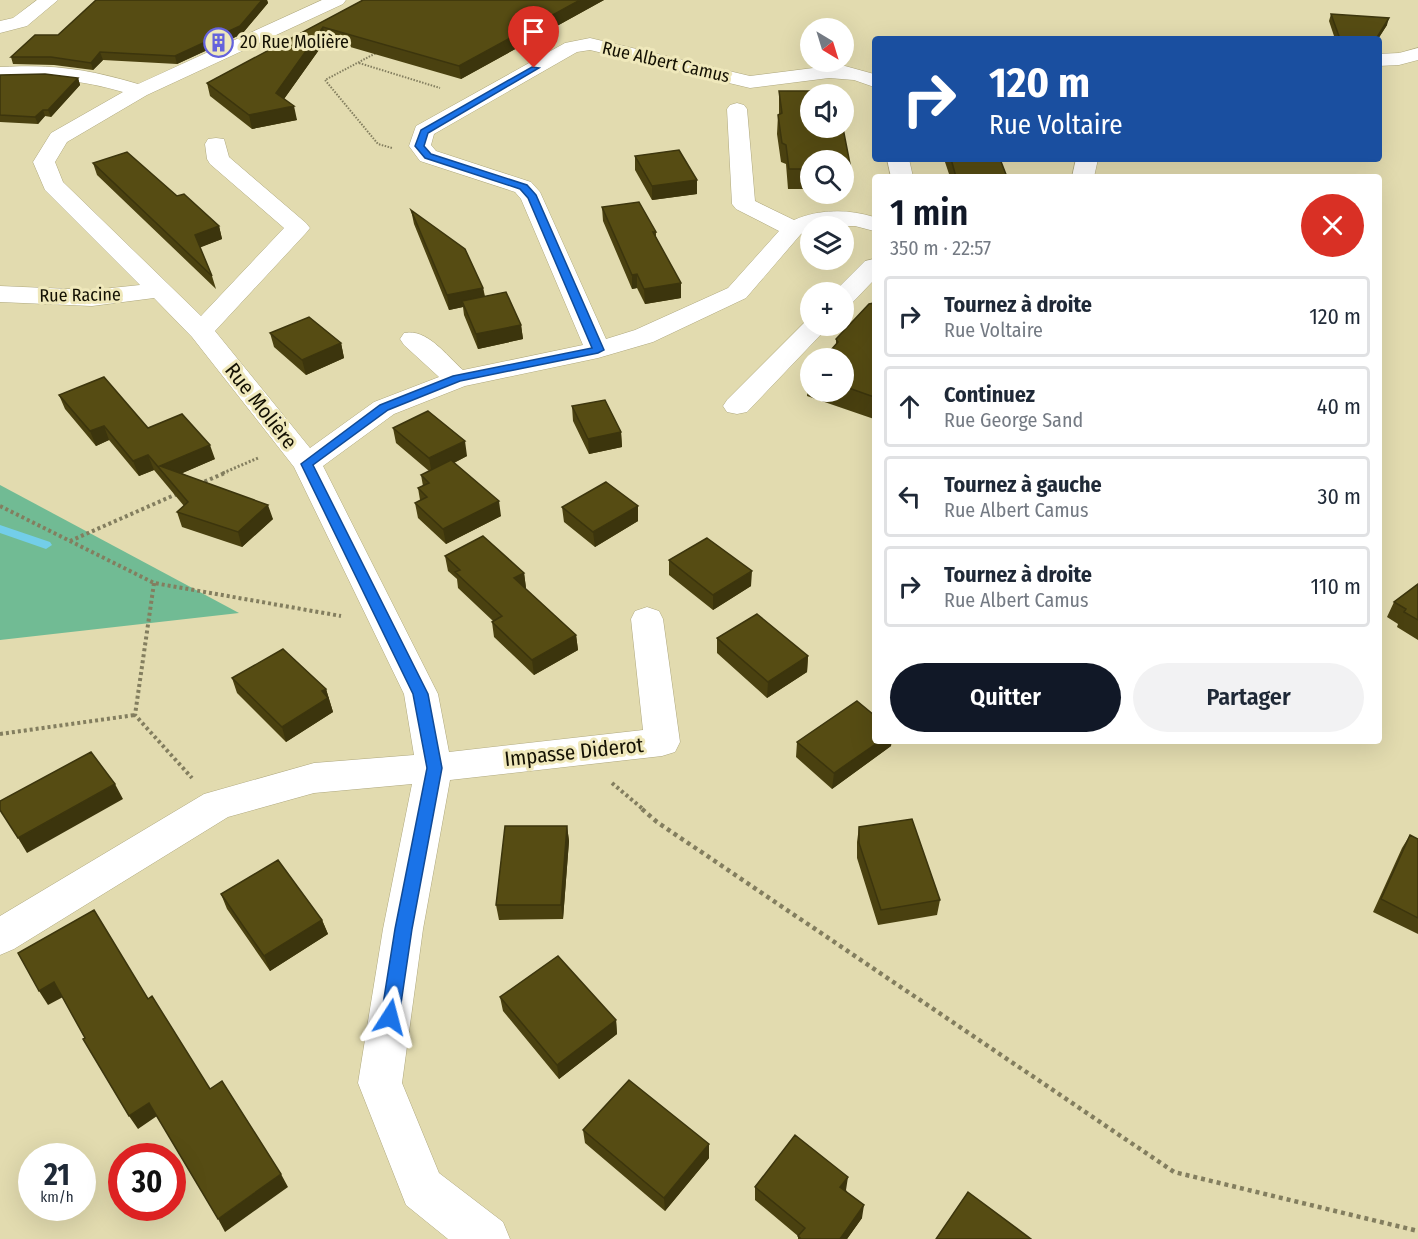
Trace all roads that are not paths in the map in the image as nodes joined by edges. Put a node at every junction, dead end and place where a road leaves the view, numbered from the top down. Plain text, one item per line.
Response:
1 (49, 0) edge
2 (337, 0) edge
3 (0, 27) edge
4 (1418, 54) edge
5 (1382, 60) edge
6 (0, 73) edge
7 (872, 80) edge
8 (140, 91) junction
9 (737, 109) dead end
10 (216, 144) dead end
11 (872, 223) edge
12 (793, 229) junction
13 (872, 268) edge
14 (854, 287) edge
15 (160, 290) junction
16 (0, 294) edge
17 (201, 331) junction
18 (806, 336) edge
19 (413, 339) dead end
20 (598, 350) junction
21 (457, 379) junction
22 (737, 406) dead end
23 (298, 454) junction
24 (647, 619) dead end
25 (434, 768) junction
26 (0, 937) edge
27 (486, 1239) edge

1 - 3 street
2 - 8 street, Rue Molière
4 - 5 street
6 - 8 street
7 - 20 street, Rue Albert Camus
8 - 15 street, Rue Molière
9 - 12 street
10 - 17 street
11 - 12 street
12 - 20 street
13 - 14 street
15 - 16 street, Rue Racine
15 - 17 street, Rue Molière
17 - 23 street, Rue Molière
18 - 22 street
19 - 21 street
20 - 21 street
21 - 23 street
23 - 25 street, Rue Molière
24 - 25 street, Impasse Diderot
25 - 26 street, Impasse Diderot
25 - 27 street, Rue Molière

